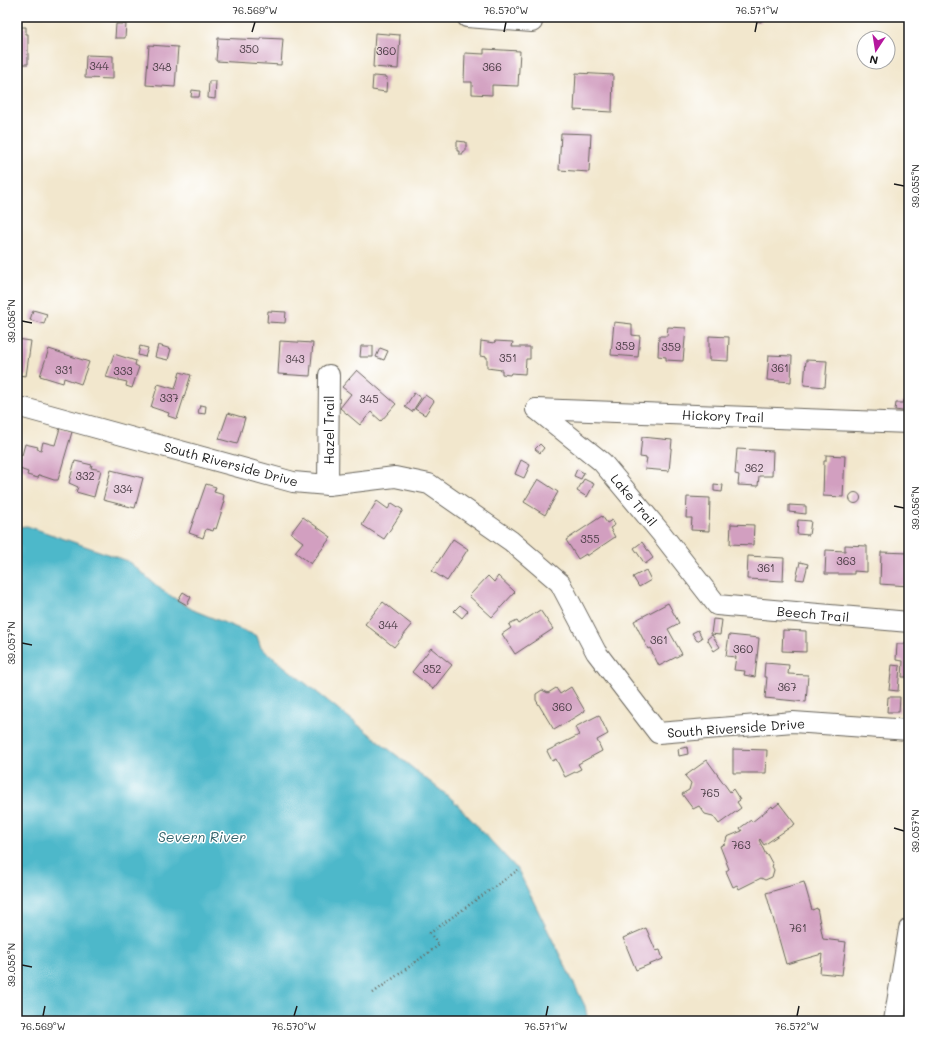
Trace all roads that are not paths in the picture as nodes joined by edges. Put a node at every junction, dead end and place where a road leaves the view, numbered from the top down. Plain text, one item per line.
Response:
1 (467, 17) edge
2 (532, 22) dead end
3 (329, 375) dead end
4 (17, 408) edge
5 (536, 409) joint
6 (909, 423) edge
7 (328, 485) junction
8 (717, 605) joint
9 (909, 622) edge
10 (909, 730) edge
11 (909, 928) edge
12 (894, 1021) edge

1 - 2 street
3 - 7 street, Hazel Trail
4 - 7 street, South Riverside Drive
5 - 6 street, Hickory Trail
5 - 8 street, Lake Trail
7 - 10 street, South Riverside Drive
8 - 9 street, Beech Trail
11 - 12 street

